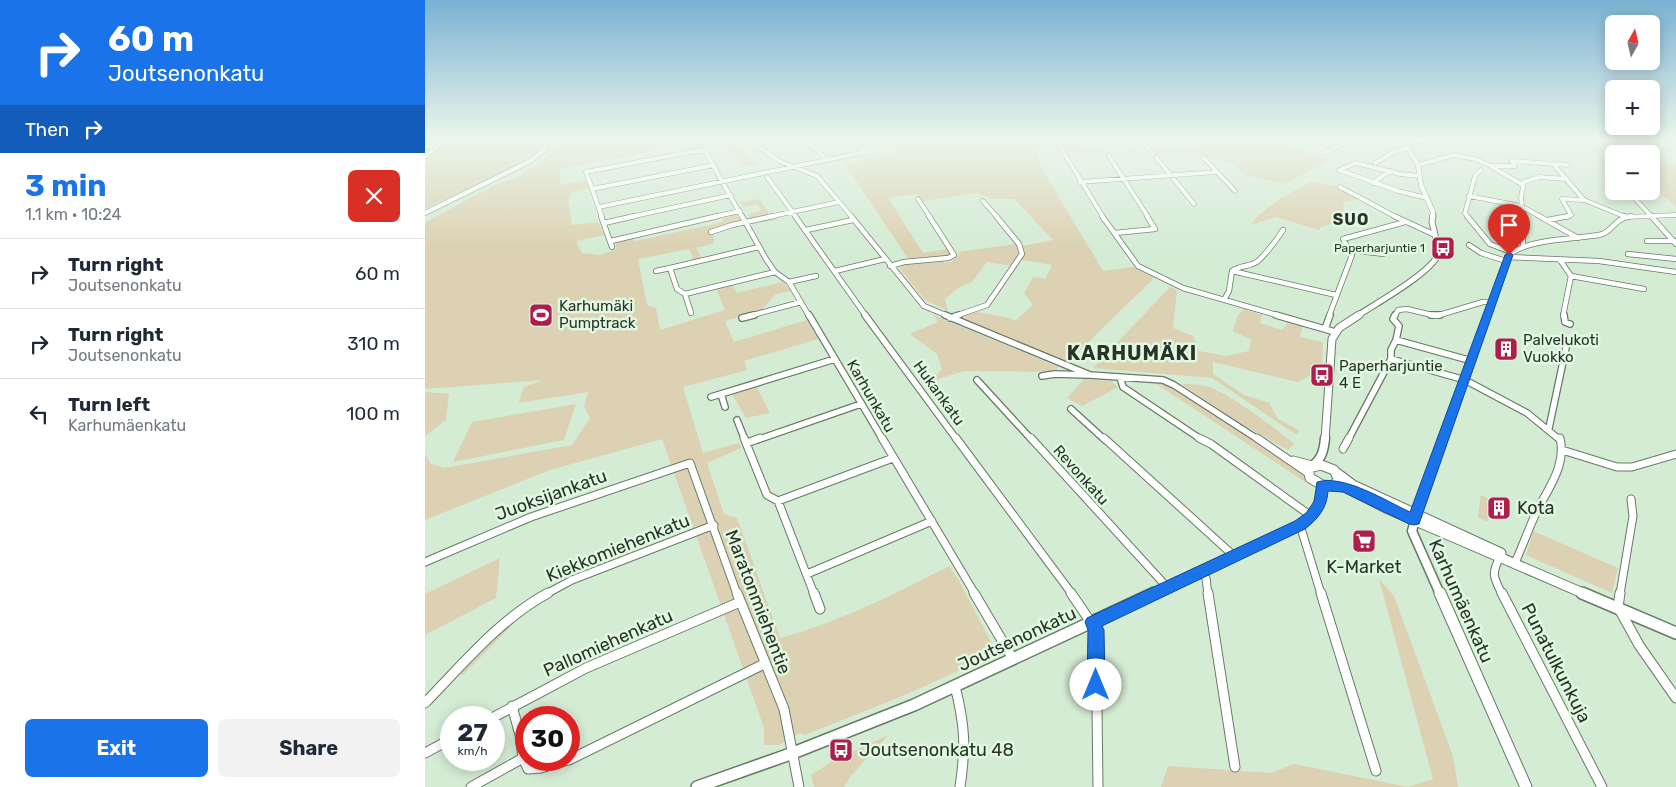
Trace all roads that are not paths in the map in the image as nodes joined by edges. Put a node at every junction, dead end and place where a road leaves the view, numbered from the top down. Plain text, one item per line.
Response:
1 (501, 175) edge
2 (587, 175) edge
3 (665, 175) edge
4 (719, 175) edge
5 (753, 175) edge
6 (813, 175) edge
7 (1076, 175) edge
8 (1121, 175) edge
9 (1185, 175) edge
10 (1219, 175) edge
11 (1352, 175) edge
12 (1384, 175) edge
13 (1412, 175) edge
14 (1476, 175) edge
15 (1506, 175) edge
16 (1563, 175) edge
17 (1171, 176) junction
18 (1419, 176) joint
19 (767, 177) dead end
20 (1124, 179) junction
21 (1567, 179) junction
22 (723, 181) junction
23 (1080, 182) junction
24 (1373, 182) junction
25 (1395, 185) dead end
26 (1523, 185) junction
27 (1340, 187) dead end
28 (1390, 188) junction
29 (592, 189) junction
30 (1235, 191) dead end
31 (731, 195) junction
32 (1469, 196) junction
33 (1427, 198) junction
34 (918, 199) dead end
35 (1583, 200) junction
36 (1637, 200) edge
37 (983, 201) dead end
38 (839, 202) junction
39 (1194, 204) dead end
40 (599, 206) junction
41 (1521, 206) junction
42 (740, 211) junction
43 (793, 212) junction
44 (425, 213) edge
45 (1676, 215) edge
46 (1650, 216) junction
47 (1626, 217) junction
48 (853, 220) junction
49 (1547, 220) junction
50 (746, 222) junction
51 (1405, 222) junction
52 (604, 223) junction
53 (806, 230) junction
54 (1283, 230) dead end
55 (711, 232) dead end
56 (1115, 233) junction
57 (1435, 234) junction
58 (1578, 238) junction
59 (611, 241) junction
60 (1647, 241) dead end
61 (1675, 242) edge
62 (1469, 245) dead end
63 (1523, 246) junction
64 (613, 247) dead end
65 (759, 247) junction
66 (1350, 250) junction
67 (1384, 254) dead end
68 (1628, 254) dead end
69 (1508, 256) junction
70 (885, 259) junction
71 (1676, 259) edge
72 (1560, 260) junction
73 (890, 266) junction
74 (670, 268) junction
75 (656, 271) dead end
76 (835, 271) junction
77 (1232, 271) junction
78 (775, 272) junction
79 (1676, 272) edge
80 (816, 276) dead end
81 (1571, 276) junction
82 (789, 282) junction
83 (1644, 290) dead end
84 (685, 294) junction
85 (1336, 295) junction
86 (1224, 300) junction
87 (801, 302) junction
88 (1491, 302) junction
89 (691, 312) dead end
90 (741, 318) dead end
91 (950, 318) junction
92 (1570, 324) dead end
93 (1325, 329) junction
94 (1335, 332) junction
95 (1396, 340) junction
96 (1567, 343) dead end
97 (835, 359) junction
98 (1391, 359) junction
99 (1472, 361) junction
100 (1090, 375) junction
101 (1042, 376) dead end
102 (1120, 377) junction
103 (977, 380) dead end
104 (1465, 380) junction
105 (721, 394) junction
106 (711, 397) dead end
107 (861, 404) junction
108 (725, 407) dead end
109 (1071, 409) dead end
110 (737, 420) dead end
111 (1549, 428) junction
112 (747, 443) junction
113 (1343, 448) dead end
114 (1324, 449) junction
115 (1563, 450) junction
116 (1676, 454) edge
117 (893, 458) junction
118 (690, 463) joint
119 (1310, 469) junction
120 (1335, 470) junction
121 (1333, 485) junction
122 (1321, 486) junction
123 (1631, 499) dead end
124 (778, 501) junction
125 (1311, 516) junction
126 (1416, 517) junction
127 (932, 522) junction
128 (714, 525) junction
129 (1300, 525) junction
130 (1501, 555) junction
131 (1234, 556) junction
132 (425, 562) edge
133 (1515, 563) junction
134 (1201, 572) junction
135 (807, 574) junction
136 (1167, 587) junction
137 (740, 602) junction
138 (1618, 607) junction
139 (820, 609) dead end
140 (1093, 622) junction
141 (1676, 633) edge
142 (1013, 659) junction
143 (764, 664) junction
144 (955, 686) junction
145 (1676, 698) edge
146 (425, 703) edge
147 (513, 706) junction
148 (505, 711) edge
149 (515, 714) edge
150 (440, 745) edge
151 (793, 752) junction
152 (425, 753) edge
153 (580, 755) edge
154 (515, 762) edge
155 (1235, 767) dead end
156 (1376, 771) dead end
157 (471, 787) edge
158 (697, 787) edge
159 (799, 787) edge
160 (960, 787) edge
161 (1098, 787) edge
162 (1526, 787) edge
163 (1602, 787) edge

1 - 44 street
2 - 29 street, Karhunkatu
3 - 29 street
4 - 22 street, Karhunkatu
5 - 22 street
6 - 38 street
7 - 23 street
8 - 20 street
9 - 17 street
10 - 30 street
11 - 24 street
12 - 24 street
13 - 18 street
14 - 32 street
15 - 26 street
16 - 21 street
17 - 20 street
17 - 39 street
18 - 33 street
19 - 43 street, Hukankatu
20 - 23 street
20 - 56 street
21 - 26 street
21 - 35 street
22 - 31 street, Karhunkatu
22 - 40 street
23 - 56 street
24 - 28 street
25 - 28 street
26 - 41 street
27 - 51 street
28 - 33 street
29 - 40 street
31 - 42 street, Karhunkatu
31 - 52 street
32 - 41 street
32 - 69 street
33 - 57 street
34 - 73 street
35 - 47 street
35 - 49 street
36 - 46 street
37 - 91 street
38 - 43 street
38 - 48 street
40 - 52 street
41 - 49 street
41 - 63 street
42 - 50 street, Karhunkatu
42 - 59 street
43 - 50 street
43 - 53 street, Hukankatu
45 - 46 street
46 - 47 street
46 - 61 street
47 - 58 street
48 - 53 street
48 - 70 street
49 - 58 street
50 - 55 street
50 - 65 street, Karhunkatu
51 - 57 street
51 - 66 street
52 - 59 street
53 - 76 street, Hukankatu
54 - 77 street
56 - 86 street
57 - 94 street
58 - 63 street
59 - 64 street
60 - 61 street
62 - 69 street
63 - 69 street
65 - 74 street
65 - 78 street, Karhunkatu
66 - 67 street
66 - 85 street
68 - 71 street
69 - 72 street
69 - 88 street, Karhumäenkatu
70 - 73 street
70 - 76 street
72 - 79 street
72 - 81 street
73 - 91 street
74 - 75 street
74 - 84 street
76 - 140 street, Hukankatu
77 - 85 street
77 - 86 street
78 - 82 street, Karhunkatu
78 - 84 street
80 - 82 street
81 - 83 street
81 - 92 street
82 - 87 street, Karhunkatu
84 - 89 street
85 - 93 street
86 - 93 street
87 - 90 street
87 - 97 street, Karhunkatu
88 - 95 street
88 - 99 street, Karhumäenkatu
91 - 100 street
93 - 94 street
94 - 114 street
95 - 98 street
95 - 99 street
96 - 111 street
97 - 105 street
97 - 107 street, Karhunkatu
98 - 104 street
98 - 113 street
99 - 104 street, Karhumäenkatu
100 - 101 street
100 - 102 street
102 - 119 street
102 - 125 street
103 - 136 street, Revonkatu
104 - 111 street
104 - 126 street, Karhumäenkatu
105 - 106 street
105 - 108 street
107 - 112 street
107 - 117 street, Karhunkatu
109 - 131 street
110 - 112 street
111 - 115 street
112 - 124 street
114 - 119 street
114 - 120 street
115 - 116 street
115 - 133 street
117 - 124 street
117 - 127 street, Karhunkatu
118 - 128 street, Maratonmiehentie
118 - 132 street, Juoksijankatu
119 - 120 main road
119 - 122 main road
120 - 121 main road
120 - 126 main road
121 - 122 main road
121 - 126 main road
122 - 125 main road, Joutsenonkatu
123 - 138 street
124 - 135 street
125 - 129 main road, Joutsenonkatu
126 - 130 main road
126 - 162 street, Karhumäenkatu
127 - 135 street
127 - 142 street, Karhunkatu
128 - 137 street, Maratonmiehentie
128 - 146 street, Kiekkomiehenkatu
129 - 131 main road, Joutsenonkatu
129 - 156 street
130 - 133 main road
130 - 163 street, Punatulkunkuja
131 - 134 main road, Joutsenonkatu
133 - 138 main road
134 - 136 main road, Joutsenonkatu
134 - 155 street
135 - 139 street
136 - 140 main road, Joutsenonkatu
137 - 143 street, Maratonmiehentie
137 - 147 street, Pallomiehenkatu
138 - 141 main road
138 - 145 street
140 - 142 main road, Joutsenonkatu
140 - 161 street
142 - 144 main road, Joutsenonkatu
143 - 151 street, Maratonmiehentie
143 - 153 street
144 - 151 main road, Joutsenonkatu
144 - 160 street
147 - 148 street, Pallomiehenkatu
147 - 149 street
150 - 152 street
151 - 158 main road, Joutsenonkatu
151 - 159 street, Maratonmiehentie
154 - 157 street

